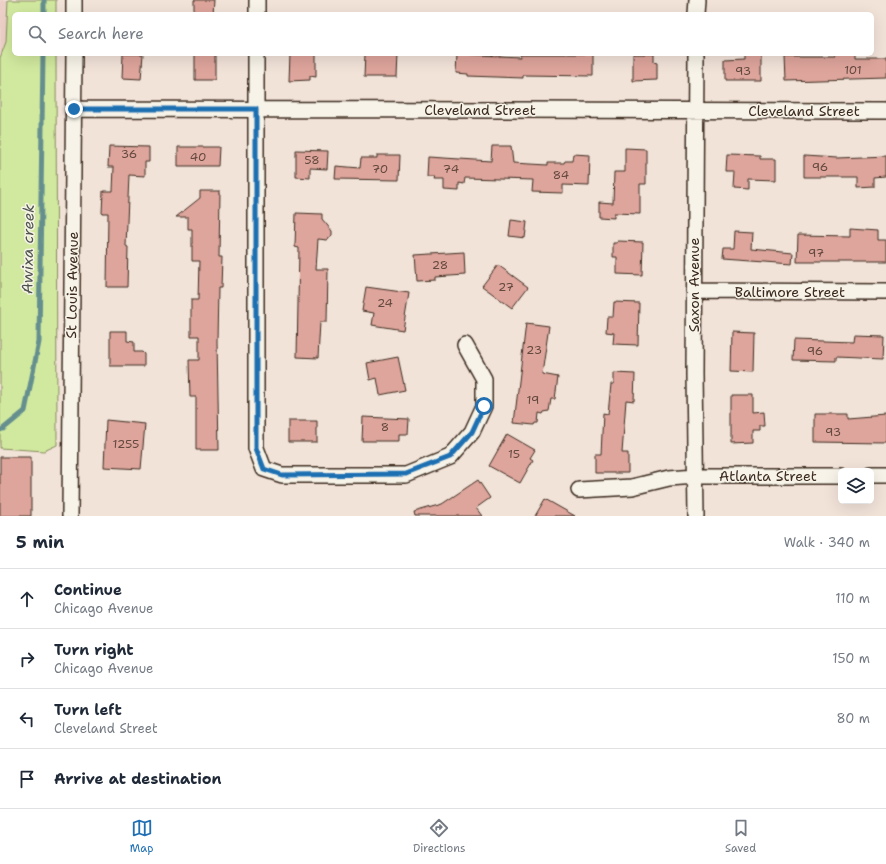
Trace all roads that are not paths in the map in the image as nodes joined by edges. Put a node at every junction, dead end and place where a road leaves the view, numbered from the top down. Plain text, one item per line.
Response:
1 (74, 0) edge
2 (257, 0) edge
3 (697, 0) edge
4 (74, 12) edge
5 (257, 12) edge
6 (696, 12) edge
7 (74, 56) edge
8 (256, 56) edge
9 (696, 56) edge
10 (74, 109) junction
11 (256, 109) junction
12 (695, 111) junction
13 (886, 111) edge
14 (694, 291) junction
15 (886, 292) edge
16 (465, 345) dead end
17 (886, 475) edge
18 (696, 476) junction
19 (838, 476) edge
20 (874, 476) edge
21 (579, 490) dead end
22 (70, 516) edge
23 (696, 516) edge

1 - 4 street
2 - 5 street
3 - 6 street
7 - 10 street, St Louis Avenue
8 - 11 street
9 - 12 street, Saxon Avenue
10 - 11 street, Cleveland Street
10 - 22 street, St Louis Avenue
11 - 12 street, Cleveland Street
11 - 16 street
12 - 13 street, Cleveland Street
12 - 14 street, Saxon Avenue
14 - 15 street, Baltimore Street
14 - 18 street, Saxon Avenue
17 - 20 street
18 - 19 street, Atlanta Street
18 - 21 street, Atlanta Street
18 - 23 street, Saxon Avenue

